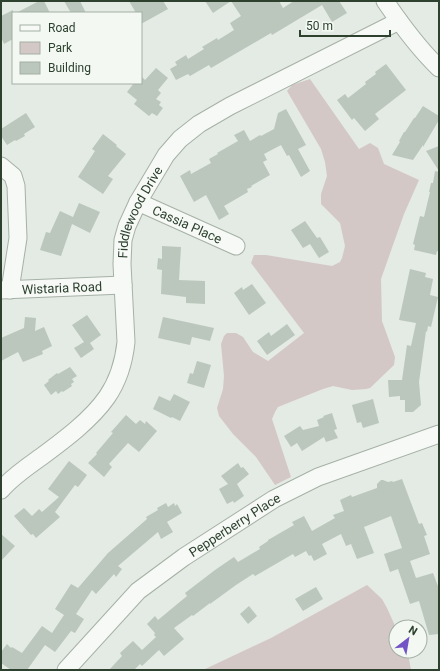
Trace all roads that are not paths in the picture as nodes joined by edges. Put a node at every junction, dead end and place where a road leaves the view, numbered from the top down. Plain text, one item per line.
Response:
1 (385, 1) edge
2 (399, 21) junction
3 (439, 68) edge
4 (1, 166) edge
5 (138, 202) junction
6 (236, 246) dead end
7 (123, 285) junction
8 (5, 290) edge
9 (439, 434) edge
10 (1, 490) edge
11 (66, 670) edge

1 - 2 street
2 - 3 street
2 - 5 street, Fiddlewood Drive
4 - 8 street
5 - 6 street, Cassia Place
5 - 7 street, Fiddlewood Drive
7 - 8 street, Wistaria Road
7 - 10 street, Fiddlewood Drive
9 - 11 street, Pepperberry Place

